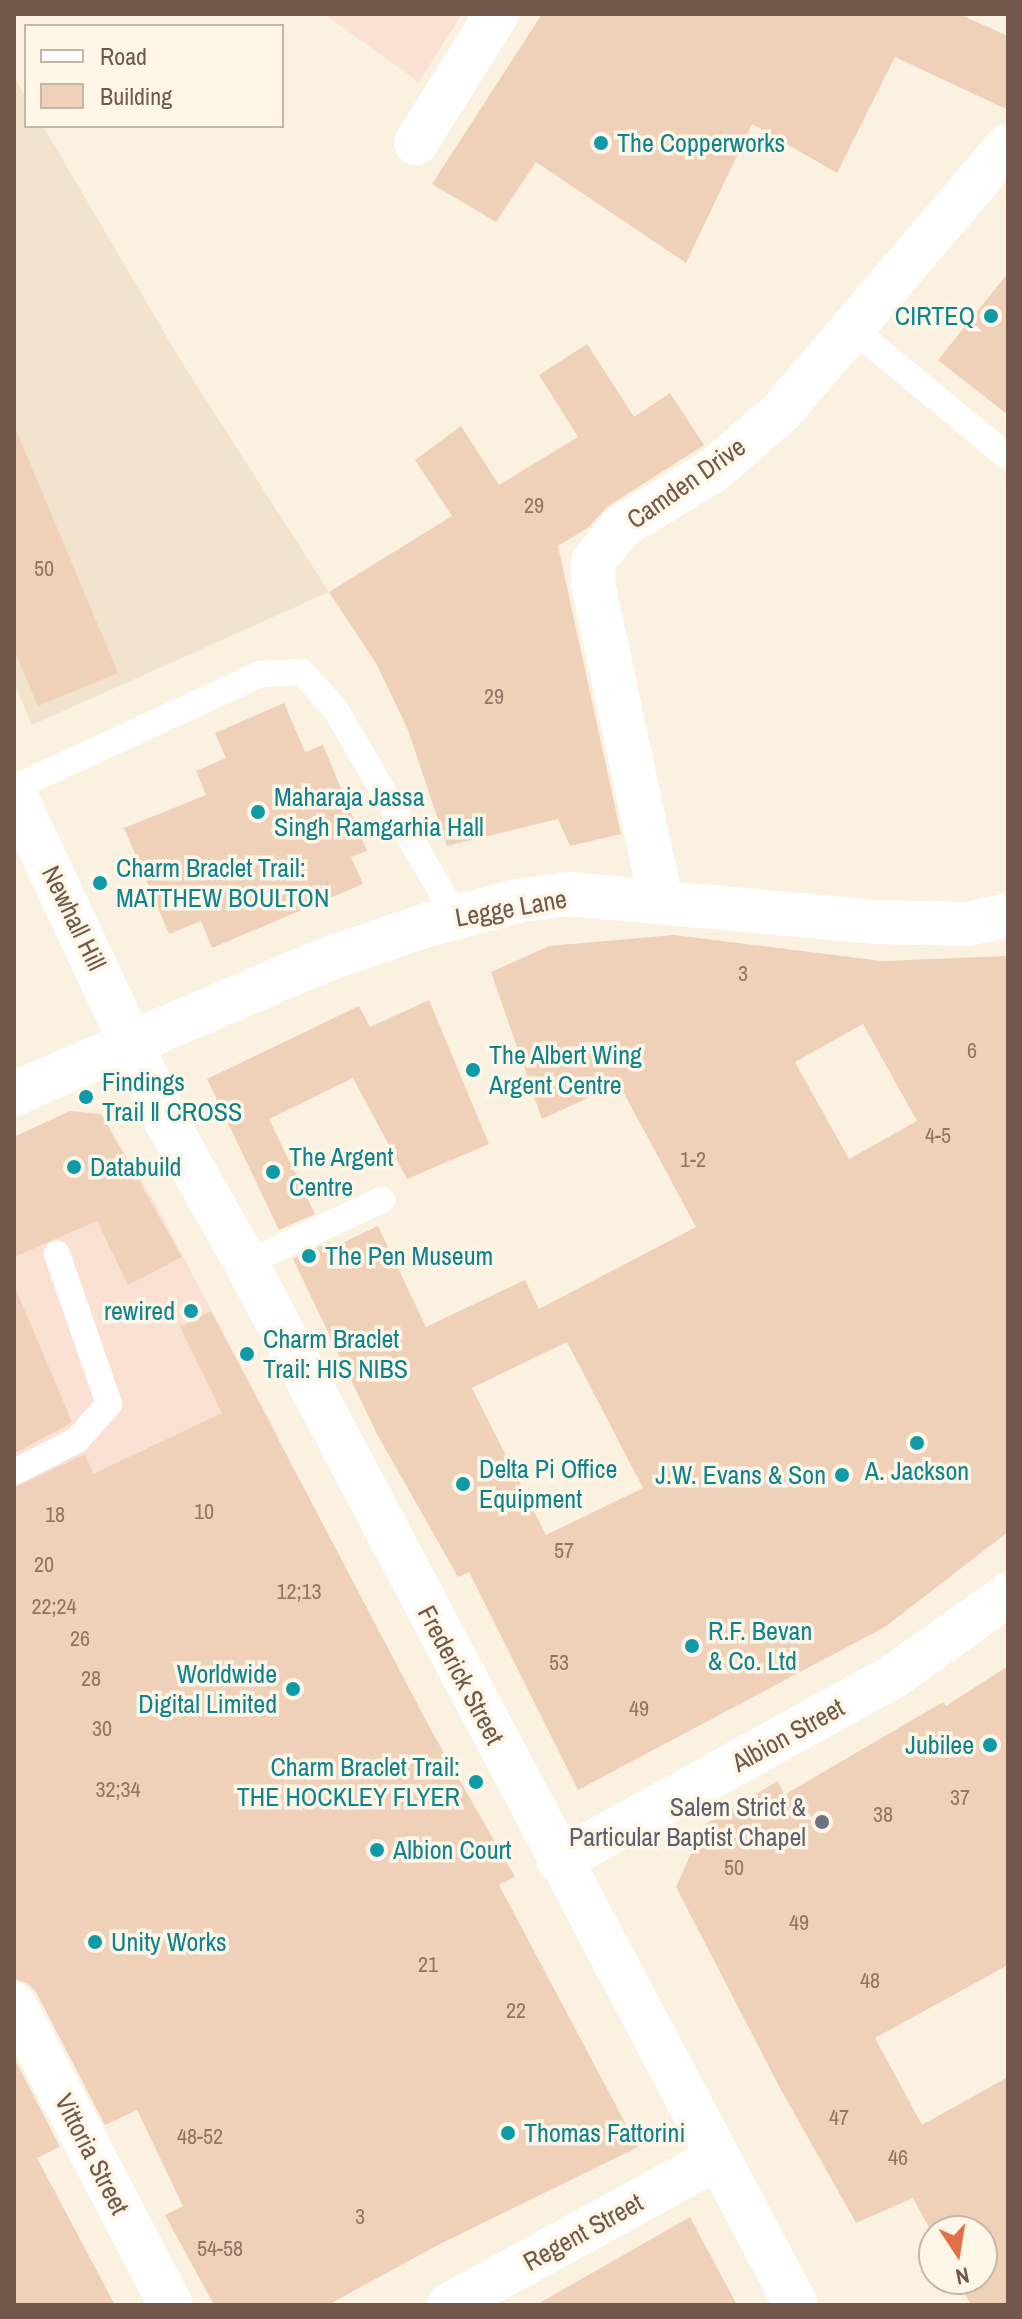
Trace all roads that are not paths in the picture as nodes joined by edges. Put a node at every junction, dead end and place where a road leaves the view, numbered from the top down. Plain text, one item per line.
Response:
1 (497, 14) edge
2 (416, 143) dead end
3 (1008, 145) edge
4 (853, 329) junction
5 (1008, 457) edge
6 (14, 791) edge
7 (661, 901) junction
8 (1008, 915) edge
9 (456, 917) junction
10 (131, 1043) junction
11 (14, 1094) edge
12 (382, 1200) dead end
13 (57, 1254) dead end
14 (246, 1263) junction
15 (14, 1472) edge
16 (1008, 1595) edge
17 (559, 1861) junction
18 (14, 2004) edge
19 (717, 2158) junction
20 (171, 2305) edge
21 (449, 2305) edge
22 (796, 2305) edge

1 - 2 street
3 - 4 street, Camden Drive
4 - 5 lane
4 - 7 street, Camden Drive
6 - 9 lane
6 - 10 street, Newhall Hill
7 - 8 street, Legge Lane
7 - 9 street, Legge Lane
9 - 10 street, Legge Lane
10 - 11 street, Legge Lane
10 - 14 street, Frederick Street
12 - 14 lane
13 - 15 lane
14 - 17 street, Frederick Street
16 - 17 street, Albion Street
17 - 19 street, Frederick Street
18 - 20 street, Vittoria Street
19 - 21 street, Regent Street
19 - 22 street, Frederick Street

